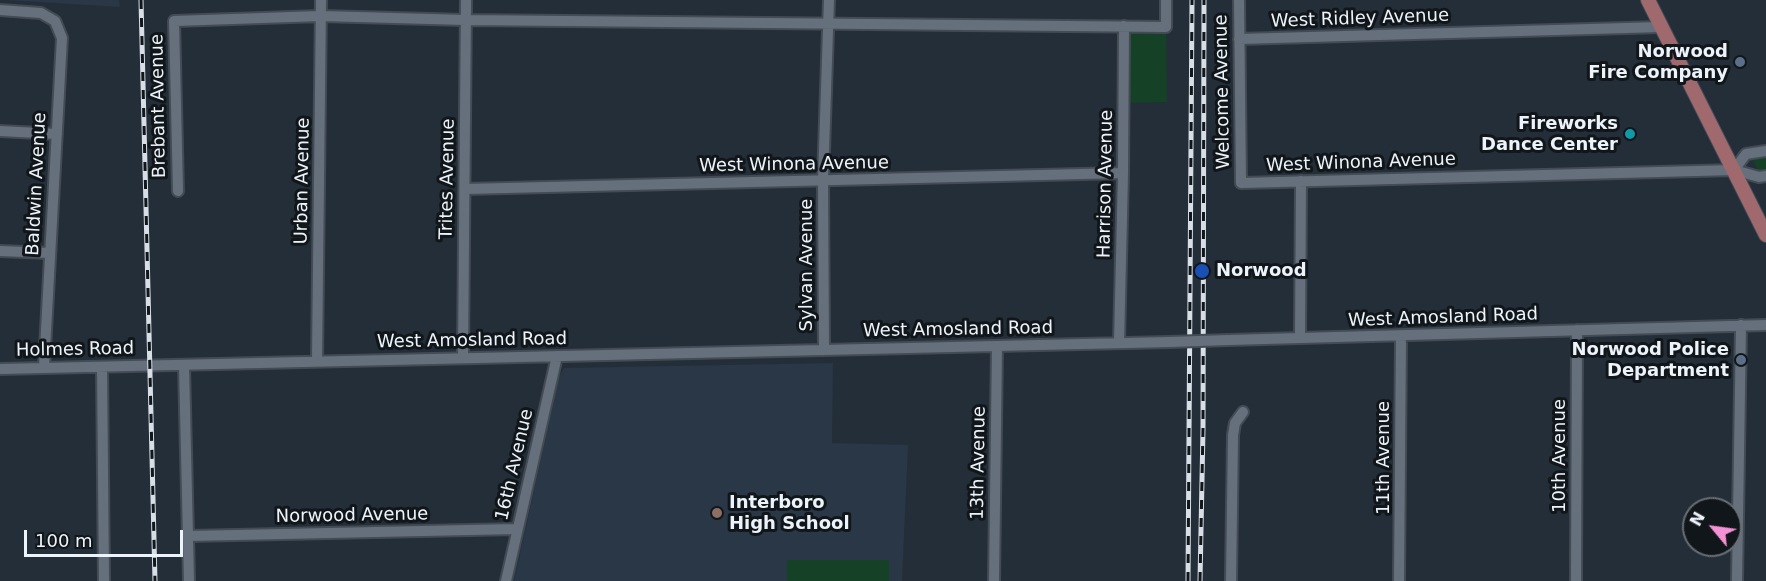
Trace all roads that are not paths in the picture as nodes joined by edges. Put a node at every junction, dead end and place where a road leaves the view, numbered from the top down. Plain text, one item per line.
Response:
1 (321, 0) edge
2 (466, 0) edge
3 (829, 0) edge
4 (1166, 0) edge
5 (1239, 0) edge
6 (1648, 0) edge
7 (0, 10) edge
8 (321, 16) junction
9 (466, 21) junction
10 (829, 24) junction
11 (1124, 26) junction
12 (1661, 27) junction
13 (1239, 39) junction
14 (0, 131) edge
15 (57, 134) junction
16 (1766, 151) edge
17 (1734, 170) junction
18 (1123, 172) junction
19 (1766, 176) edge
20 (823, 180) junction
21 (1301, 181) junction
22 (1241, 183) joint
23 (465, 189) junction
24 (177, 191) dead end
25 (1766, 235) edge
26 (0, 251) edge
27 (50, 253) junction
28 (1766, 325) edge
29 (1741, 326) junction
30 (1576, 330) junction
31 (1401, 336) junction
32 (1300, 338) junction
33 (1119, 343) junction
34 (997, 346) junction
35 (824, 350) junction
36 (557, 356) junction
37 (463, 358) junction
38 (317, 361) junction
39 (150, 365) joint
40 (184, 365) junction
41 (44, 367) junction
42 (102, 367) junction
43 (0, 369) edge
44 (1244, 412) dead end
45 (517, 529) junction
46 (188, 536) junction
47 (104, 581) edge
48 (189, 581) edge
49 (506, 581) edge
50 (994, 581) edge
51 (1230, 581) edge
52 (1399, 581) edge
53 (1576, 581) edge
54 (1737, 581) edge

1 - 8 street, Urban Avenue
2 - 9 street, Trites Avenue
3 - 10 street, Sylvan Avenue
4 - 11 street
5 - 13 street, Welcome Avenue
6 - 12 main road
7 - 15 street, Baldwin Avenue
8 - 9 street
8 - 24 street, Brebant Avenue
8 - 38 street, Urban Avenue
9 - 10 street
9 - 23 street, Trites Avenue
10 - 11 street
10 - 20 street, Sylvan Avenue
11 - 18 street, Harrison Avenue
12 - 13 street, West Ridley Avenue
12 - 17 main road
13 - 22 street, Welcome Avenue
14 - 15 street
15 - 27 street, Baldwin Avenue
16 - 17 street
17 - 19 street, West Winona Avenue
17 - 21 street, West Winona Avenue
17 - 25 main road
18 - 20 street, West Winona Avenue
18 - 33 street, Harrison Avenue
20 - 23 street, West Winona Avenue
20 - 35 street, Sylvan Avenue
21 - 22 street, West Winona Avenue
21 - 32 street
23 - 37 street, Trites Avenue
26 - 27 street
27 - 41 street, Baldwin Avenue
28 - 29 street, West Amosland Road
29 - 30 street, West Amosland Road
29 - 54 street
30 - 31 street, West Amosland Road
30 - 53 street, 10th Avenue
31 - 32 street, West Amosland Road
31 - 52 street, 11th Avenue
32 - 33 street, West Amosland Road, bridge
33 - 34 street, West Amosland Road
34 - 35 street, West Amosland Road
34 - 50 street, 13th Avenue
35 - 36 street, West Amosland Road
36 - 37 street, West Amosland Road
36 - 45 street, 16th Avenue
37 - 38 street, West Amosland Road
38 - 40 street, West Amosland Road
39 - 40 street, West Amosland Road
39 - 42 street, Holmes Road
40 - 46 street
41 - 42 street, Holmes Road
41 - 43 street, Holmes Road
42 - 47 street
44 - 51 street
45 - 46 street, Norwood Avenue
45 - 49 street, 16th Avenue
46 - 48 street

